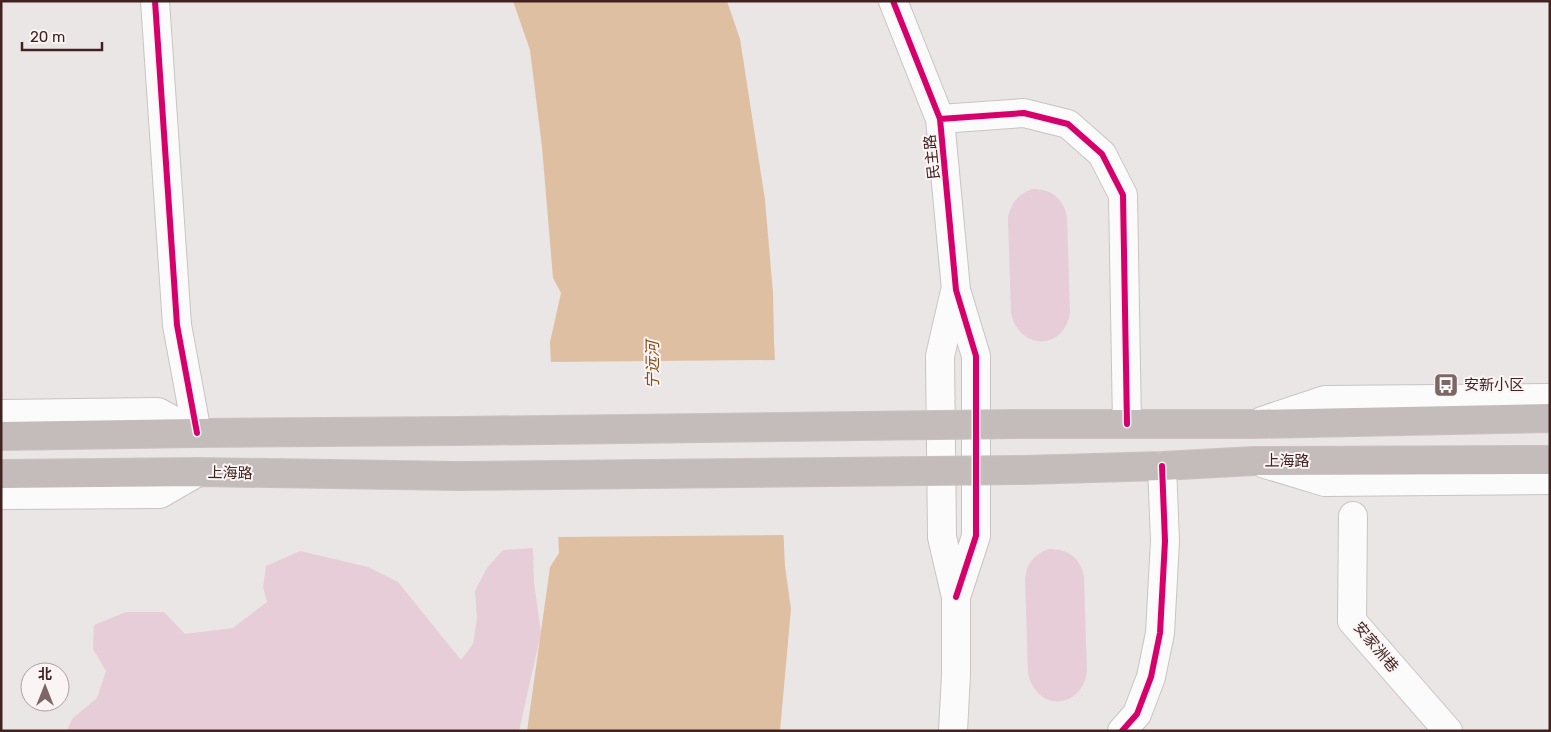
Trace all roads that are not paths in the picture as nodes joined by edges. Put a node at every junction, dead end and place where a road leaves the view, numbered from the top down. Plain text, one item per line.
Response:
1 (155, 1) edge
2 (892, 1) edge
3 (940, 119) junction
4 (956, 290) junction
5 (1550, 398) edge
6 (1, 414) edge
7 (1550, 418) edge
8 (1127, 424) junction
9 (1253, 424) junction
10 (197, 433) junction
11 (1, 436) edge
12 (1550, 460) edge
13 (1254, 461) junction
14 (1162, 466) junction
15 (198, 472) junction
16 (1, 474) edge
17 (1550, 480) edge
18 (1, 495) edge
19 (1353, 516) dead end
20 (956, 597) junction
21 (952, 731) edge
22 (1122, 731) edge
23 (1448, 731) edge

1 - 10 street
2 - 3 street, 民主路
3 - 4 street, 民主路
3 - 8 street
4 - 20 street
4 - 20 street
5 - 9 street
6 - 10 street
7 - 9 highway
8 - 9 highway
8 - 10 highway, bridge
10 - 11 highway
12 - 13 highway, 上海路
13 - 14 highway, 上海路
13 - 17 street
14 - 15 highway, 上海路, bridge
14 - 22 street
15 - 16 highway, 上海路
15 - 18 street
19 - 23 street, 安家洲巷
20 - 21 street

